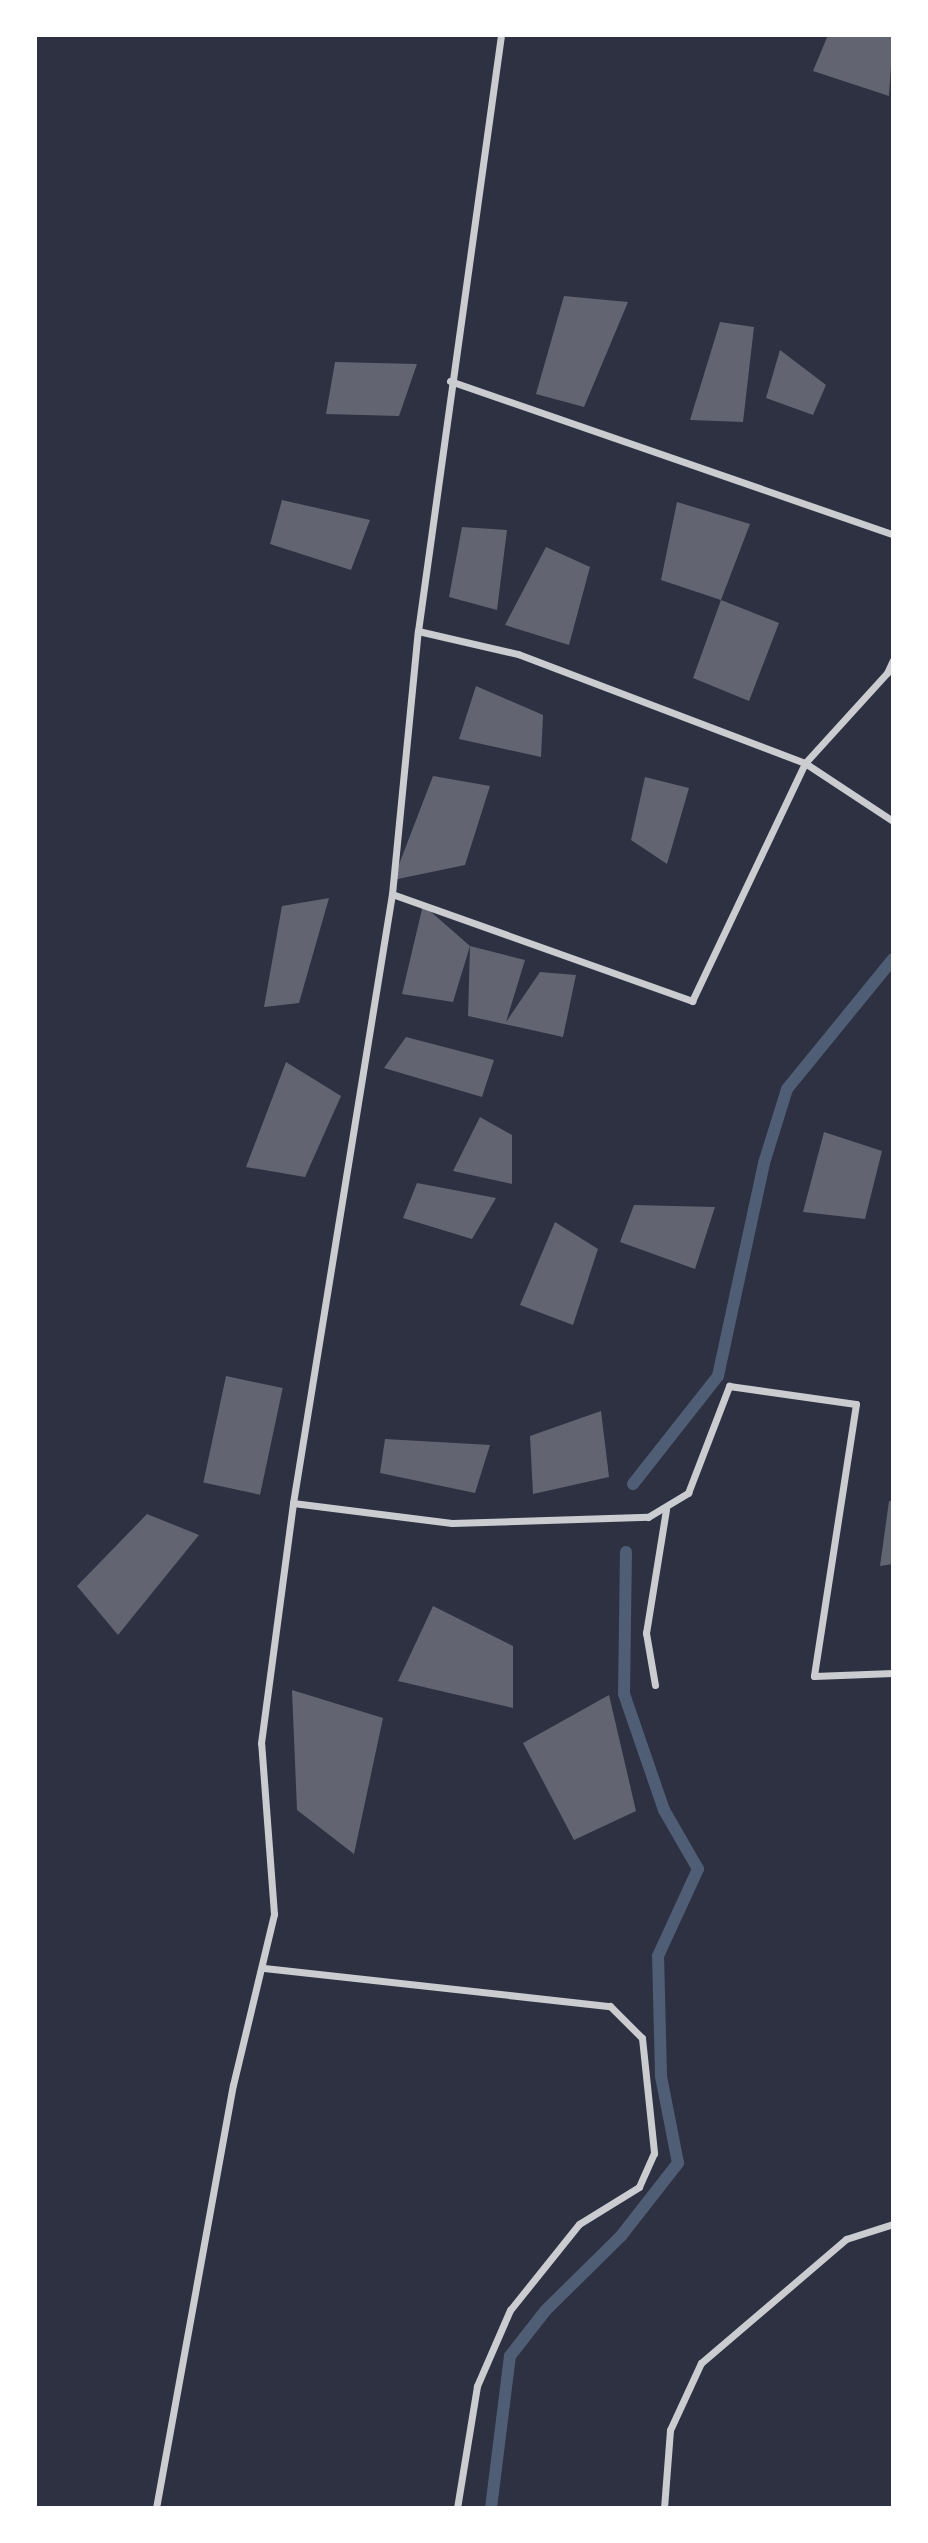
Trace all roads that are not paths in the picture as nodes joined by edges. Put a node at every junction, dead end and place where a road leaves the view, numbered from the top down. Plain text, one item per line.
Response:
1 (501, 35) edge
2 (450, 381) junction
3 (893, 534) edge
4 (418, 631) junction
5 (893, 660) edge
6 (805, 763) junction
7 (893, 821) edge
8 (392, 894) junction
9 (293, 1503) junction
10 (666, 1510) junction
11 (893, 1673) edge
12 (655, 1685) dead end
13 (264, 1968) junction
14 (893, 2224) edge
15 (156, 2508) edge
16 (457, 2508) edge
17 (664, 2508) edge

1 - 2 street
2 - 3 street
2 - 4 street
4 - 6 street
4 - 8 street
5 - 6 street
6 - 7 street
6 - 8 street
8 - 9 street
9 - 10 street
9 - 13 street
10 - 11 street
10 - 12 street
13 - 15 street
13 - 16 street
14 - 17 street

